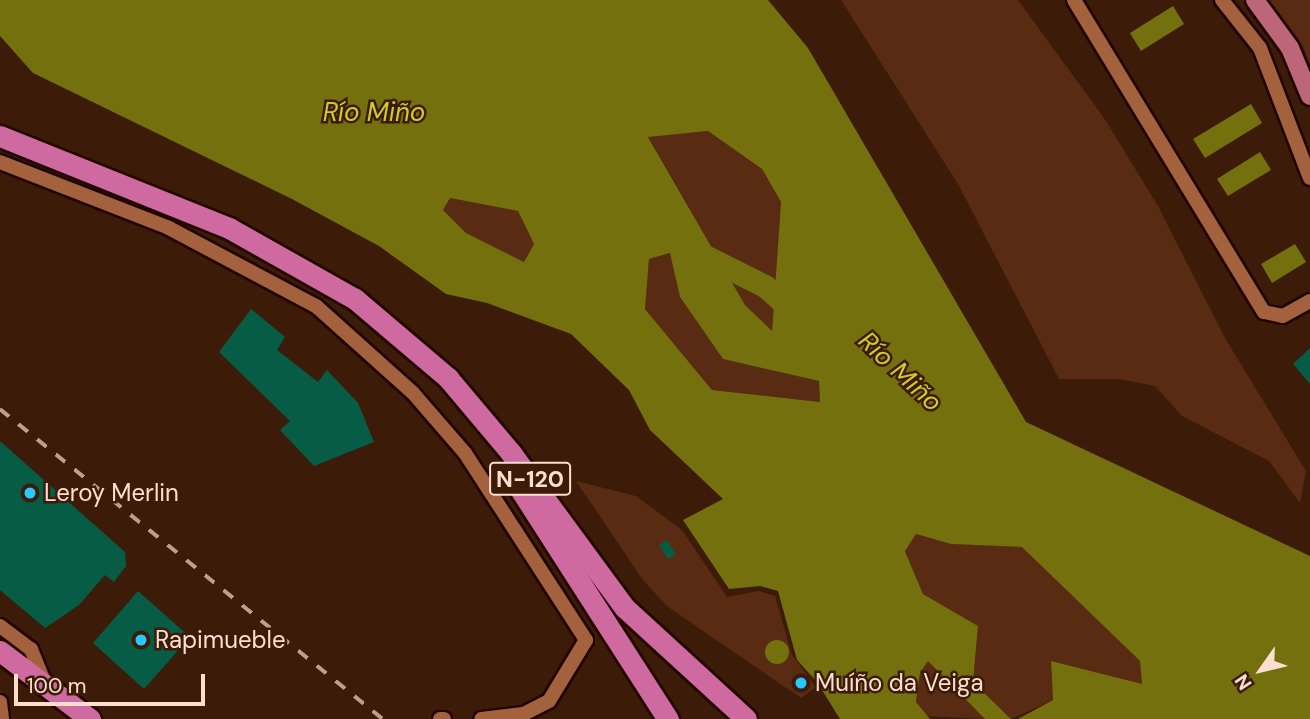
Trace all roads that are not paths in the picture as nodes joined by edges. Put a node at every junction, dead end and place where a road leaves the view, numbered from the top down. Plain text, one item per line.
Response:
1 (1074, 0) edge
2 (1222, 0) edge
3 (1255, 0) edge
4 (1310, 96) edge
5 (0, 136) edge
6 (0, 162) edge
7 (1310, 178) edge
8 (293, 262) junction
9 (1310, 301) edge
10 (0, 626) edge
11 (0, 651) edge
12 (46, 686) junction
13 (0, 702) edge
14 (71, 705) junction
15 (2, 719) edge
16 (90, 719) edge
17 (96, 719) edge
18 (481, 719) edge
19 (668, 719) edge
20 (746, 719) edge

1 - 9 street
2 - 7 street
3 - 4 main road
5 - 8 highway, N-120
6 - 18 street
8 - 19 highway
8 - 20 highway, N-120
10 - 12 street
11 - 12 highway
12 - 14 highway
13 - 15 street
14 - 16 highway
14 - 17 highway

